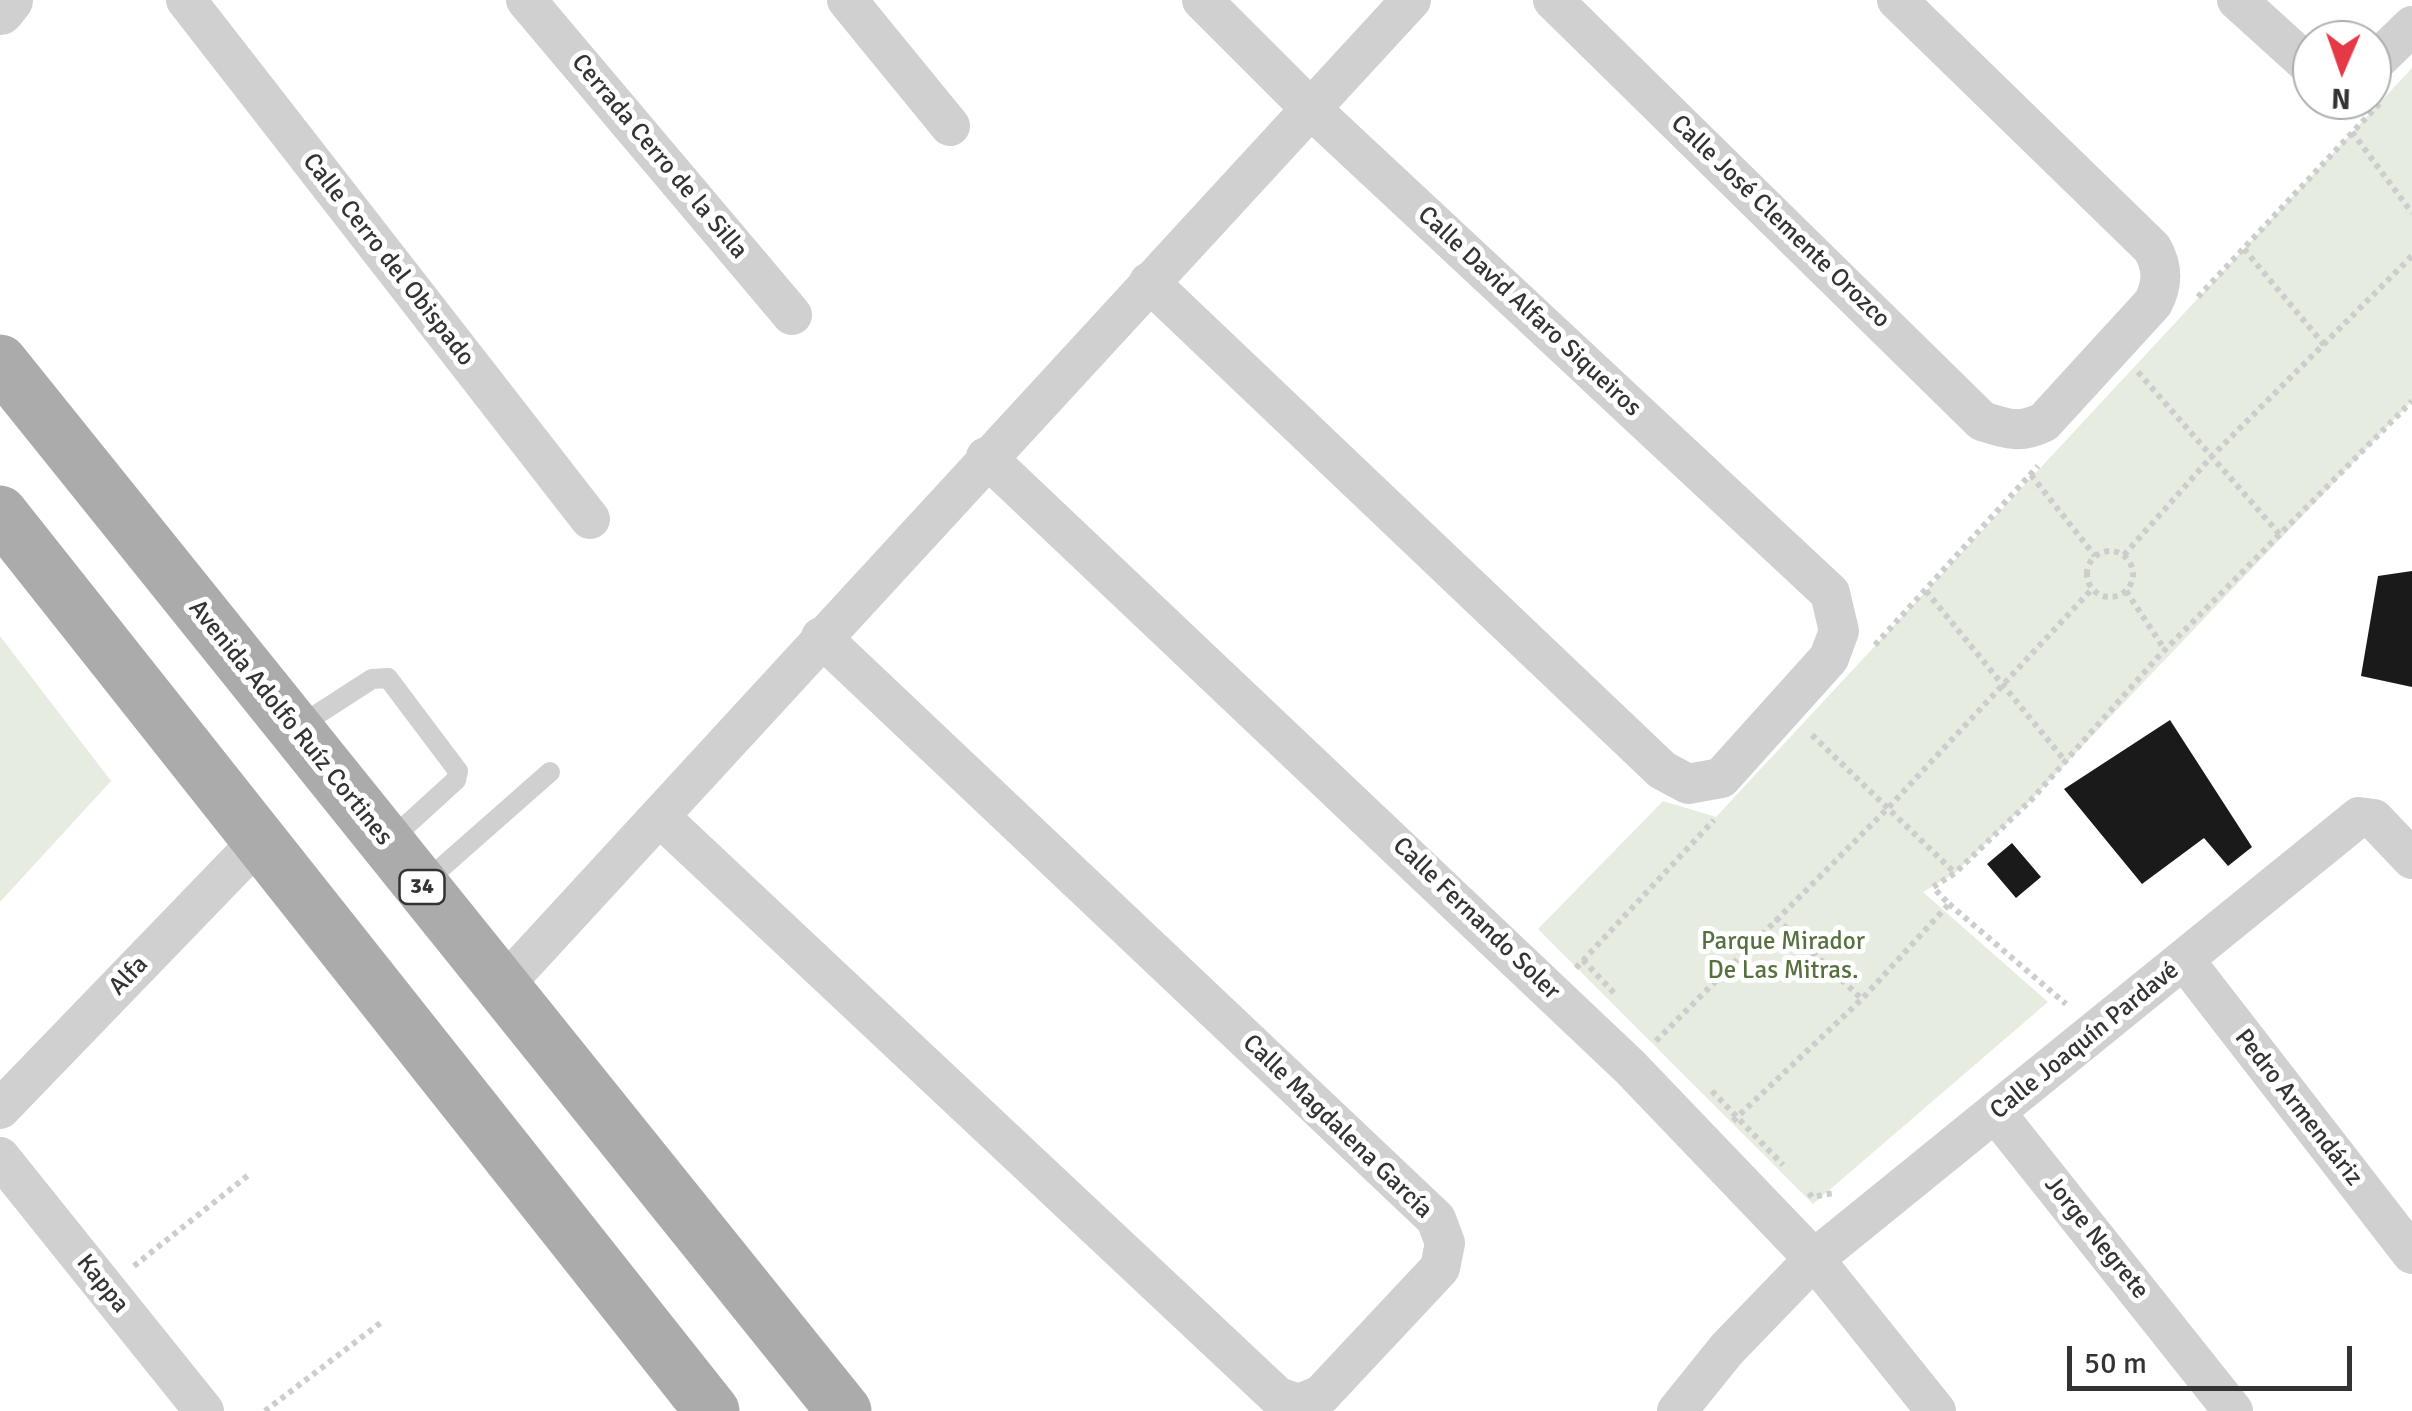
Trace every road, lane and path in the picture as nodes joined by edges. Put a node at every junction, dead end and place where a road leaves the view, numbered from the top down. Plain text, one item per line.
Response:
1 (8, 0) edge
2 (186, 0) edge
3 (526, 0) edge
4 (847, 0) edge
5 (1202, 0) edge
6 (1411, 0) edge
7 (1554, 0) edge
8 (1896, 0) edge
9 (2237, 0) edge
10 (0, 10) edge
11 (2412, 26) edge
12 (2292, 50) edge
13 (2392, 59) edge
14 (1311, 109) junction
15 (2358, 120) edge
16 (950, 126) dead end
17 (2352, 132) junction
18 (2412, 213) edge
19 (2244, 249) junction
20 (2412, 256) edge
21 (1149, 282) junction
22 (2194, 301) dead end
23 (792, 314) dead end
24 (2326, 347) junction
25 (0, 362) edge
26 (2132, 366) dead end
27 (2412, 401) edge
28 (2214, 455) junction
29 (986, 457) junction
30 (2041, 464) dead end
31 (2031, 475) junction
32 (0, 513) edge
33 (590, 519) dead end
34 (2282, 537) junction
35 (2124, 555) junction
36 (2095, 556) junction
37 (2092, 589) junction
38 (1926, 590) junction
39 (2126, 591) junction
40 (821, 637) junction
41 (1851, 644) junction
42 (2166, 650) junction
43 (2003, 688) junction
44 (1801, 725) dead end
45 (294, 728) junction
46 (2066, 762) junction
47 (550, 772) dead end
48 (1890, 806) junction
49 (1716, 817) dead end
50 (661, 818) junction
51 (257, 843) junction
52 (386, 844) junction
53 (2412, 859) edge
54 (1955, 873) junction
55 (421, 886) junction
56 (1949, 904) junction
57 (1776, 918) junction
58 (1583, 960) junction
59 (2185, 961) junction
60 (502, 987) junction
61 (1554, 993) junction
62 (1862, 999) junction
63 (1620, 1000) dead end
64 (2053, 1018) dead end
65 (1645, 1026) dead end
66 (1671, 1052) dead end
67 (1644, 1053) junction
68 (1698, 1078) dead end
69 (0, 1109) edge
70 (1995, 1112) junction
71 (1738, 1116) junction
72 (1707, 1145) junction
73 (0, 1157) edge
74 (1787, 1170) dead end
75 (252, 1172) dead end
76 (1850, 1180) dead end
77 (1800, 1183) dead end
78 (2412, 1254) edge
79 (1814, 1259) junction
80 (106, 1289) junction
81 (382, 1321) dead end
82 (204, 1411) edge
83 (265, 1411) edge
84 (712, 1411) edge
85 (844, 1411) edge
86 (1677, 1411) edge
87 (1936, 1411) edge
88 (2234, 1411) edge

1 - 10 street
2 - 33 street, Calle Cerro del Obispado
3 - 23 street, Cerrada Cerro de la Silla
4 - 16 street
5 - 14 street, Calle David Alfaro Siqueiros
6 - 14 street
7 - 8 street, Calle José Clemente Orozco
9 - 12 street
11 - 13 street
14 - 21 street
14 - 41 street, Calle David Alfaro Siqueiros
15 - 17 path
17 - 18 path
17 - 19 path
19 - 22 path
19 - 24 path
20 - 24 path
21 - 29 street
21 - 41 street
24 - 28 path
25 - 45 main road, Avenida Adolfo Ruíz Cortines / 34
26 - 28 path
27 - 34 path
28 - 34 path
28 - 35 path
29 - 40 street
29 - 61 street, Calle Fernando Soler
30 - 31 path
31 - 36 path
31 - 38 path
32 - 51 main road
34 - 42 path
35 - 36 path
35 - 39 path
36 - 37 path
37 - 39 path
37 - 43 path
38 - 41 path
38 - 43 path
39 - 42 path
40 - 50 street
40 - 50 street, Calle Magdalena García
42 - 46 path
43 - 46 path
43 - 48 path
44 - 48 path
45 - 52 main road, Avenida Adolfo Ruíz Cortines / 34
45 - 52 lane
46 - 54 path
47 - 55 lane
48 - 54 path
48 - 57 path
49 - 58 path
50 - 60 street
51 - 69 street, Alfa
51 - 84 main road
52 - 55 main road, Avenida Adolfo Ruíz Cortines / 34
53 - 59 street, Calle Joaquín Pardavé
54 - 56 path
55 - 60 main road, Avenida Adolfo Ruíz Cortines / 34
56 - 62 path
56 - 64 path
57 - 62 path
57 - 67 path
58 - 61 path
58 - 63 path
59 - 70 street, Calle Joaquín Pardavé
59 - 78 street, Pedro Armendáriz
60 - 85 main road, Avenida Adolfo Ruíz Cortines / 34
61 - 67 street, Calle Fernando Soler
62 - 71 path
65 - 67 path
66 - 67 path
67 - 72 street, Calle Fernando Soler
68 - 71 path
70 - 79 street, Calle Joaquín Pardavé
70 - 88 street, Jorge Negrete
71 - 72 path
71 - 74 path
72 - 79 street, Calle Fernando Soler
73 - 80 street, Kappa
75 - 80 path
76 - 77 path
79 - 86 street, Calle Joaquín Pardavé
79 - 87 street, Calle Fernando Soler
80 - 82 street, Kappa
81 - 83 path

